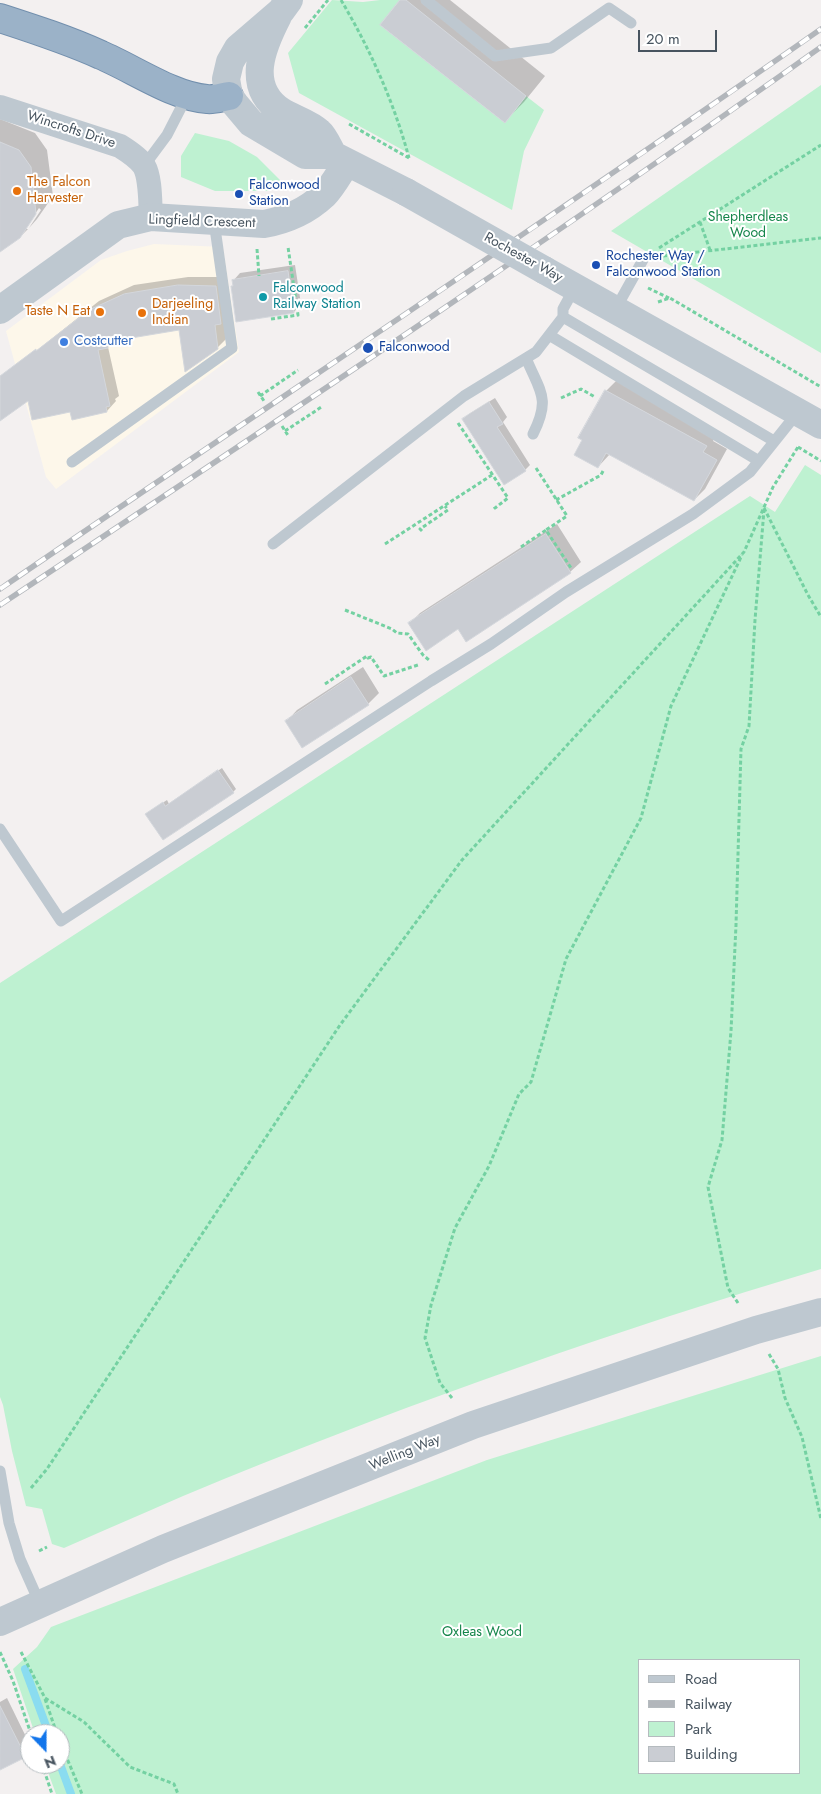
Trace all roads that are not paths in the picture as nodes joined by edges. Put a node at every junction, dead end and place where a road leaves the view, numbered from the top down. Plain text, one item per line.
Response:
1 (426, 0) edge
2 (285, 5) edge
3 (0, 18) edge
4 (631, 23) dead end
5 (188, 96) junction
6 (230, 96) junction
7 (0, 107) edge
8 (340, 158) junction
9 (144, 166) junction
10 (151, 217) junction
11 (214, 222) junction
12 (644, 258) road end
13 (567, 283) junction
14 (0, 310) edge
15 (615, 310) junction
16 (563, 317) junction
17 (549, 335) junction
18 (526, 358) junction
19 (798, 412) junction
20 (821, 425) edge
21 (533, 434) dead end
22 (774, 441) junction
23 (759, 461) junction
24 (72, 462) dead end
25 (273, 544) dead end
26 (0, 829) edge
27 (821, 1312) edge
28 (0, 1471) edge
29 (40, 1604) junction
30 (0, 1622) edge

1 - 4 lane
2 - 6 street
2 - 8 street
3 - 5 highway
5 - 6 highway
5 - 9 lane
6 - 8 street, Rochester Way
7 - 9 street, Wincrofts Drive
8 - 11 street, Lingfield Crescent
8 - 13 street, Rochester Way, bridge
9 - 10 street
10 - 11 street, Lingfield Crescent
10 - 14 street, Lingfield Crescent
11 - 24 lane
12 - 15 lane
13 - 15 street, Rochester Way
13 - 16 lane
15 - 19 street, Rochester Way
16 - 17 lane
16 - 22 lane
17 - 18 lane
17 - 23 lane
18 - 21 lane
18 - 25 lane
19 - 20 street, Rochester Way
19 - 22 lane
22 - 23 lane
23 - 26 lane
27 - 29 street, Welling Way
28 - 29 lane
29 - 30 street, Welling Way

